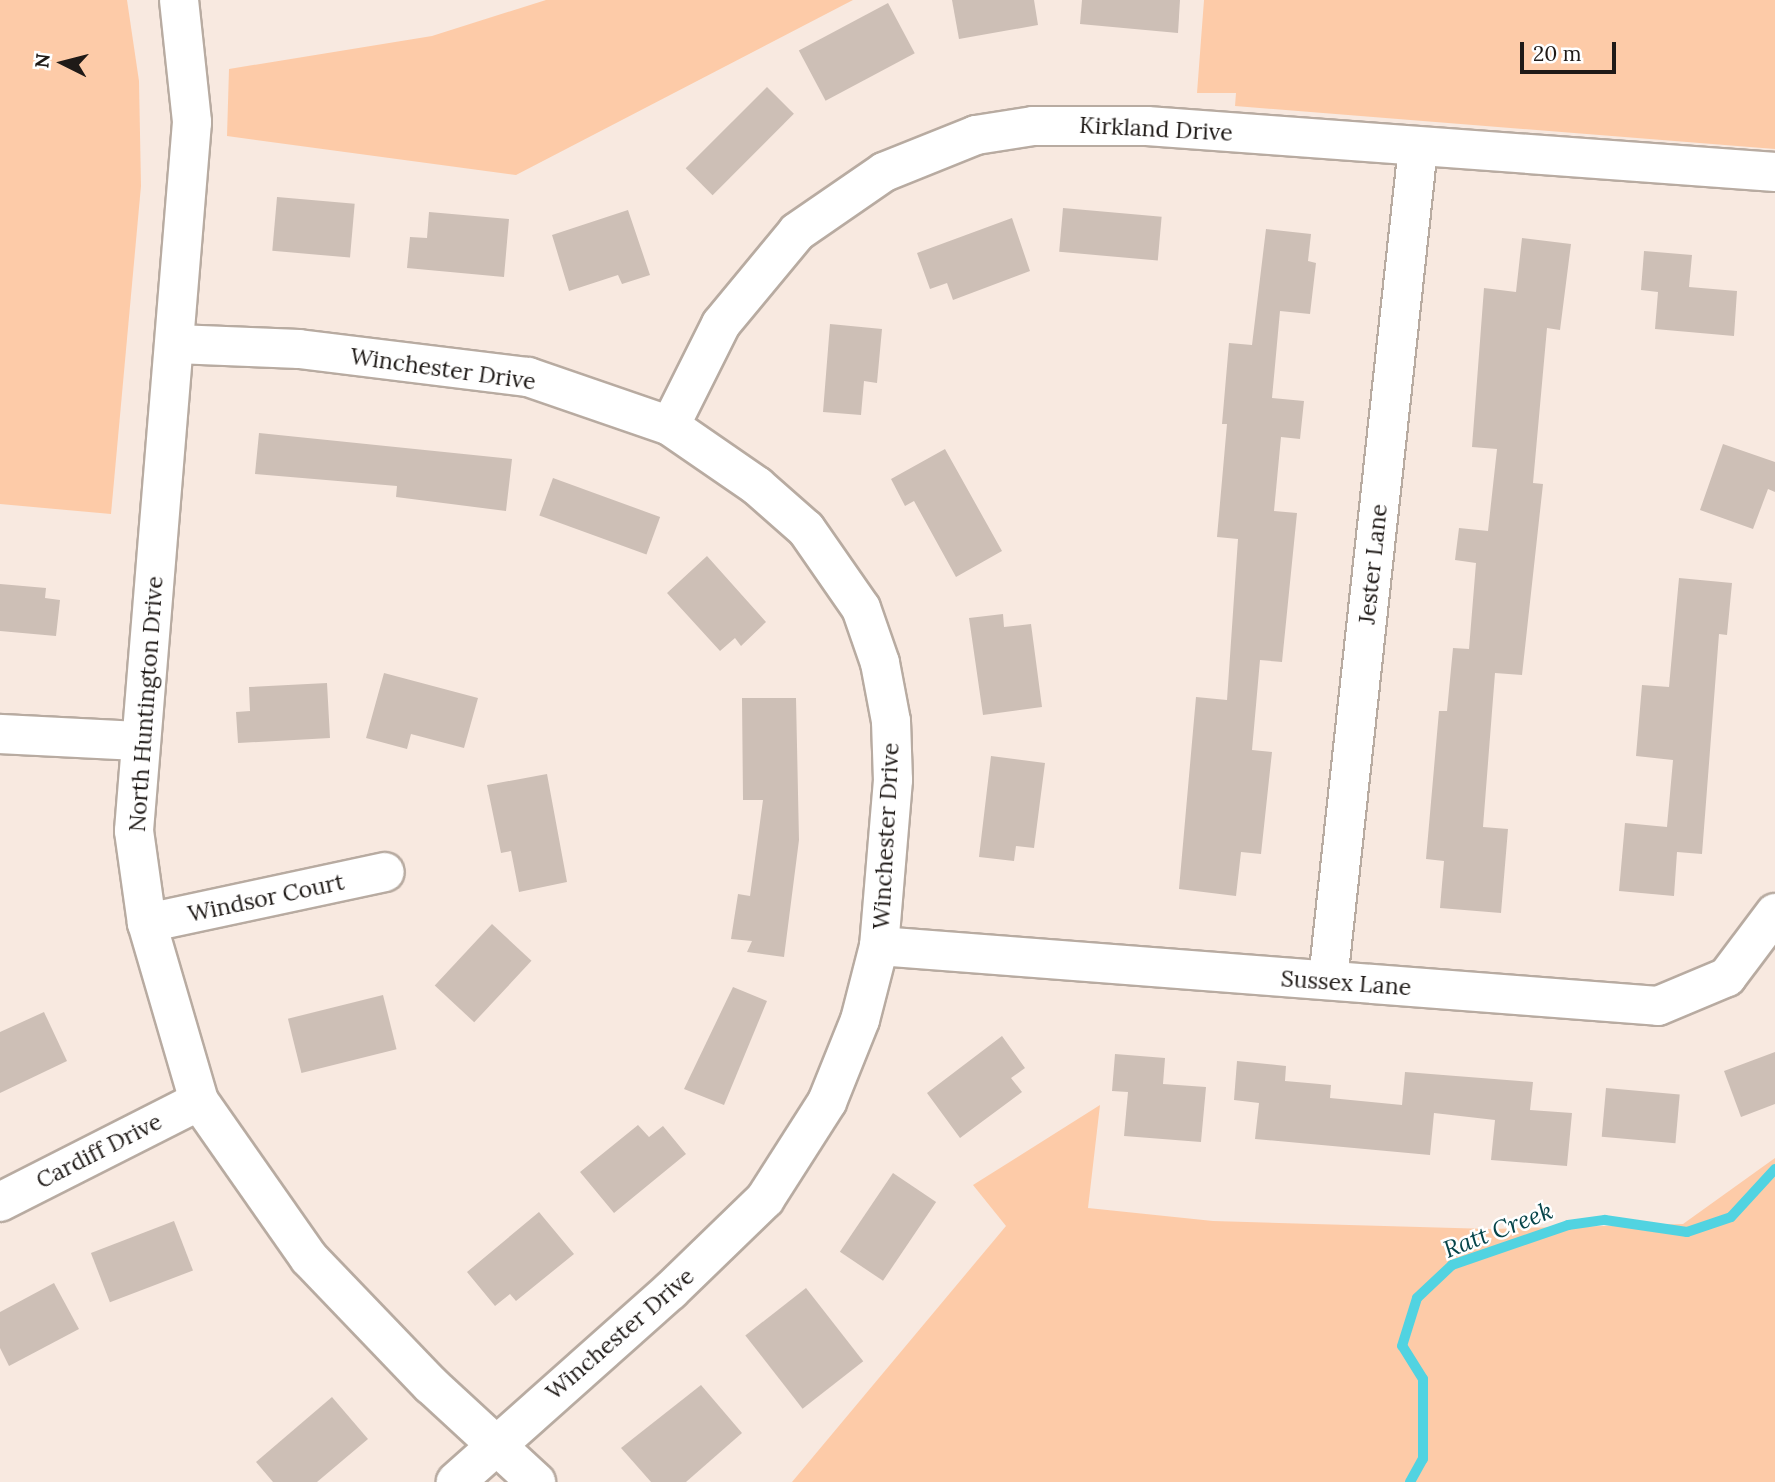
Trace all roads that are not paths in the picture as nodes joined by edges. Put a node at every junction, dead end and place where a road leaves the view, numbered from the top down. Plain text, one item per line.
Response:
1 (179, 0) edge
2 (1418, 147) junction
3 (1775, 172) edge
4 (176, 344) junction
5 (670, 426) junction
6 (0, 734) edge
7 (139, 741) junction
8 (385, 872) dead end
9 (1775, 913) edge
10 (147, 923) junction
11 (880, 946) junction
12 (1328, 980) junction
13 (199, 1101) junction
14 (0, 1202) edge
15 (497, 1442) junction
16 (456, 1482) edge
17 (536, 1482) edge

1 - 4 street, North Huntington Drive
2 - 3 street, Kirkland Drive
2 - 5 street, Kirkland Drive
2 - 12 street, Jester Lane
4 - 5 street, Winchester Drive
4 - 7 street, North Huntington Drive
5 - 11 street, Winchester Drive
6 - 7 street
7 - 10 street, North Huntington Drive
8 - 10 street, Windsor Court
9 - 12 street, Sussex Lane
10 - 13 street, North Huntington Drive
11 - 12 street, Sussex Lane
11 - 15 street, Winchester Drive
13 - 14 street, Cardiff Drive
13 - 15 street, North Huntington Drive
15 - 16 street, Winchester Drive
15 - 17 street, North Huntington Drive

